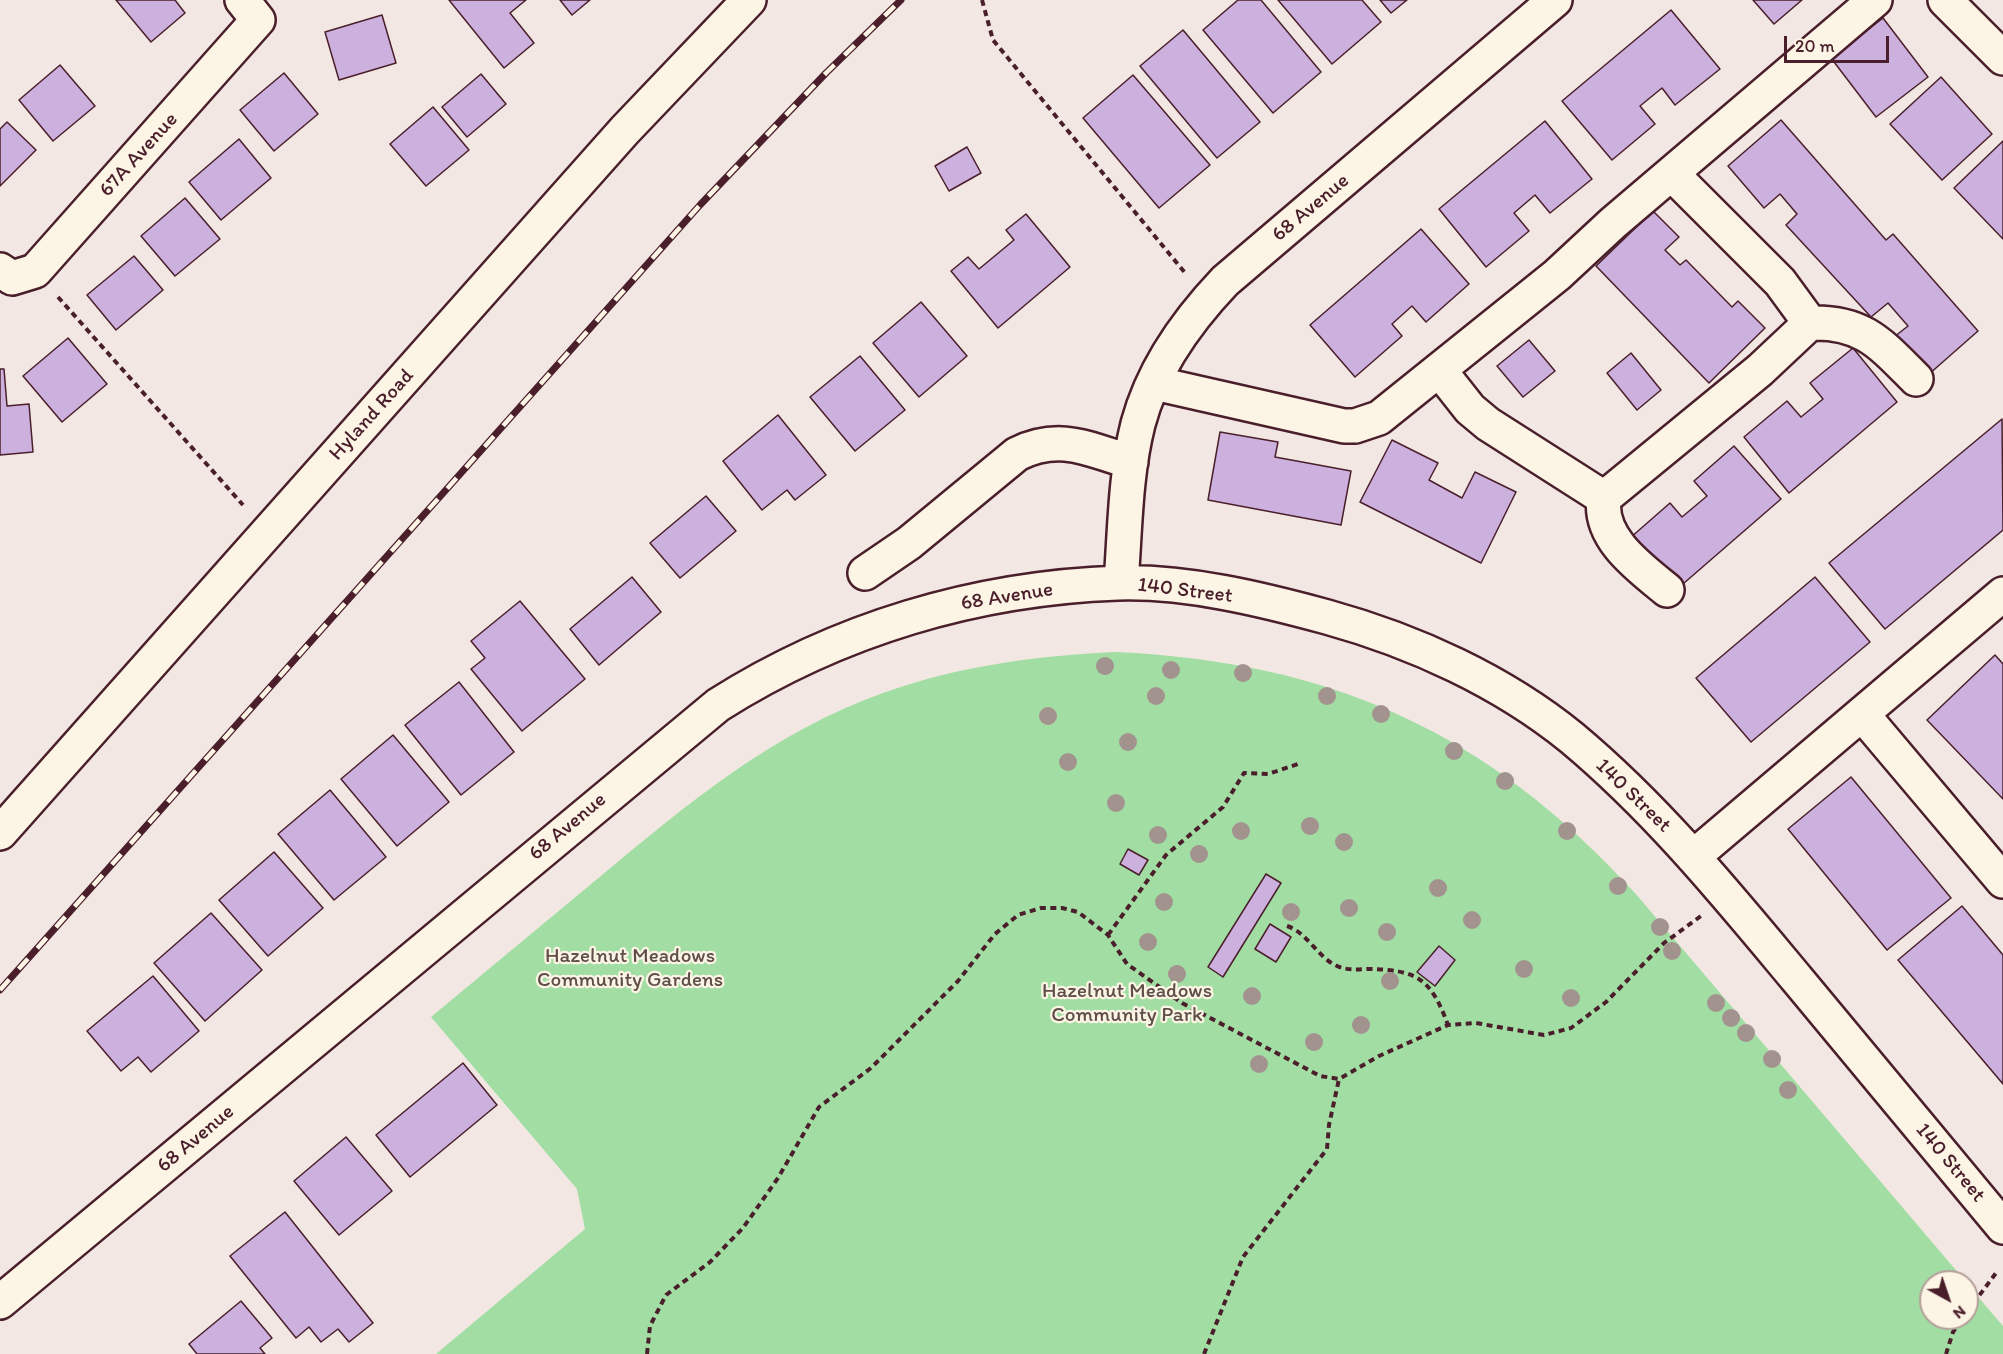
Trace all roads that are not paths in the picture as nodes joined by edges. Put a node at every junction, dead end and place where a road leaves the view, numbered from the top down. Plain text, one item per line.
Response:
1 (749, 0) edge
2 (1555, 0) edge
3 (1875, 0) edge
4 (1945, 0) edge
5 (250, 10) edge
6 (2003, 58) edge
7 (1672, 174) junction
8 (6, 274) edge
9 (1810, 323) junction
10 (1440, 371) junction
11 (1916, 379) dead end
12 (1154, 383) junction
13 (1131, 462) junction
14 (1604, 498) junction
15 (865, 573) dead end
16 (1121, 583) junction
17 (1667, 590) dead end
18 (2003, 594) edge
19 (1862, 714) junction
20 (0, 833) edge
21 (1693, 857) junction
22 (2003, 881) edge
23 (2003, 1227) edge
24 (0, 1302) edge

1 - 20 street, Hyland Road
2 - 12 street, 68 Avenue
3 - 7 street
4 - 6 street
5 - 8 street, 67A Avenue
7 - 9 street
7 - 10 street
9 - 11 street
9 - 14 street
10 - 12 street
10 - 14 street
12 - 13 street, 68 Avenue
13 - 15 street
13 - 16 street, 68 Avenue
14 - 17 street
16 - 21 street, 140 Street
16 - 24 street, 68 Avenue
18 - 19 street
19 - 21 street
19 - 22 street
21 - 23 street, 140 Street

